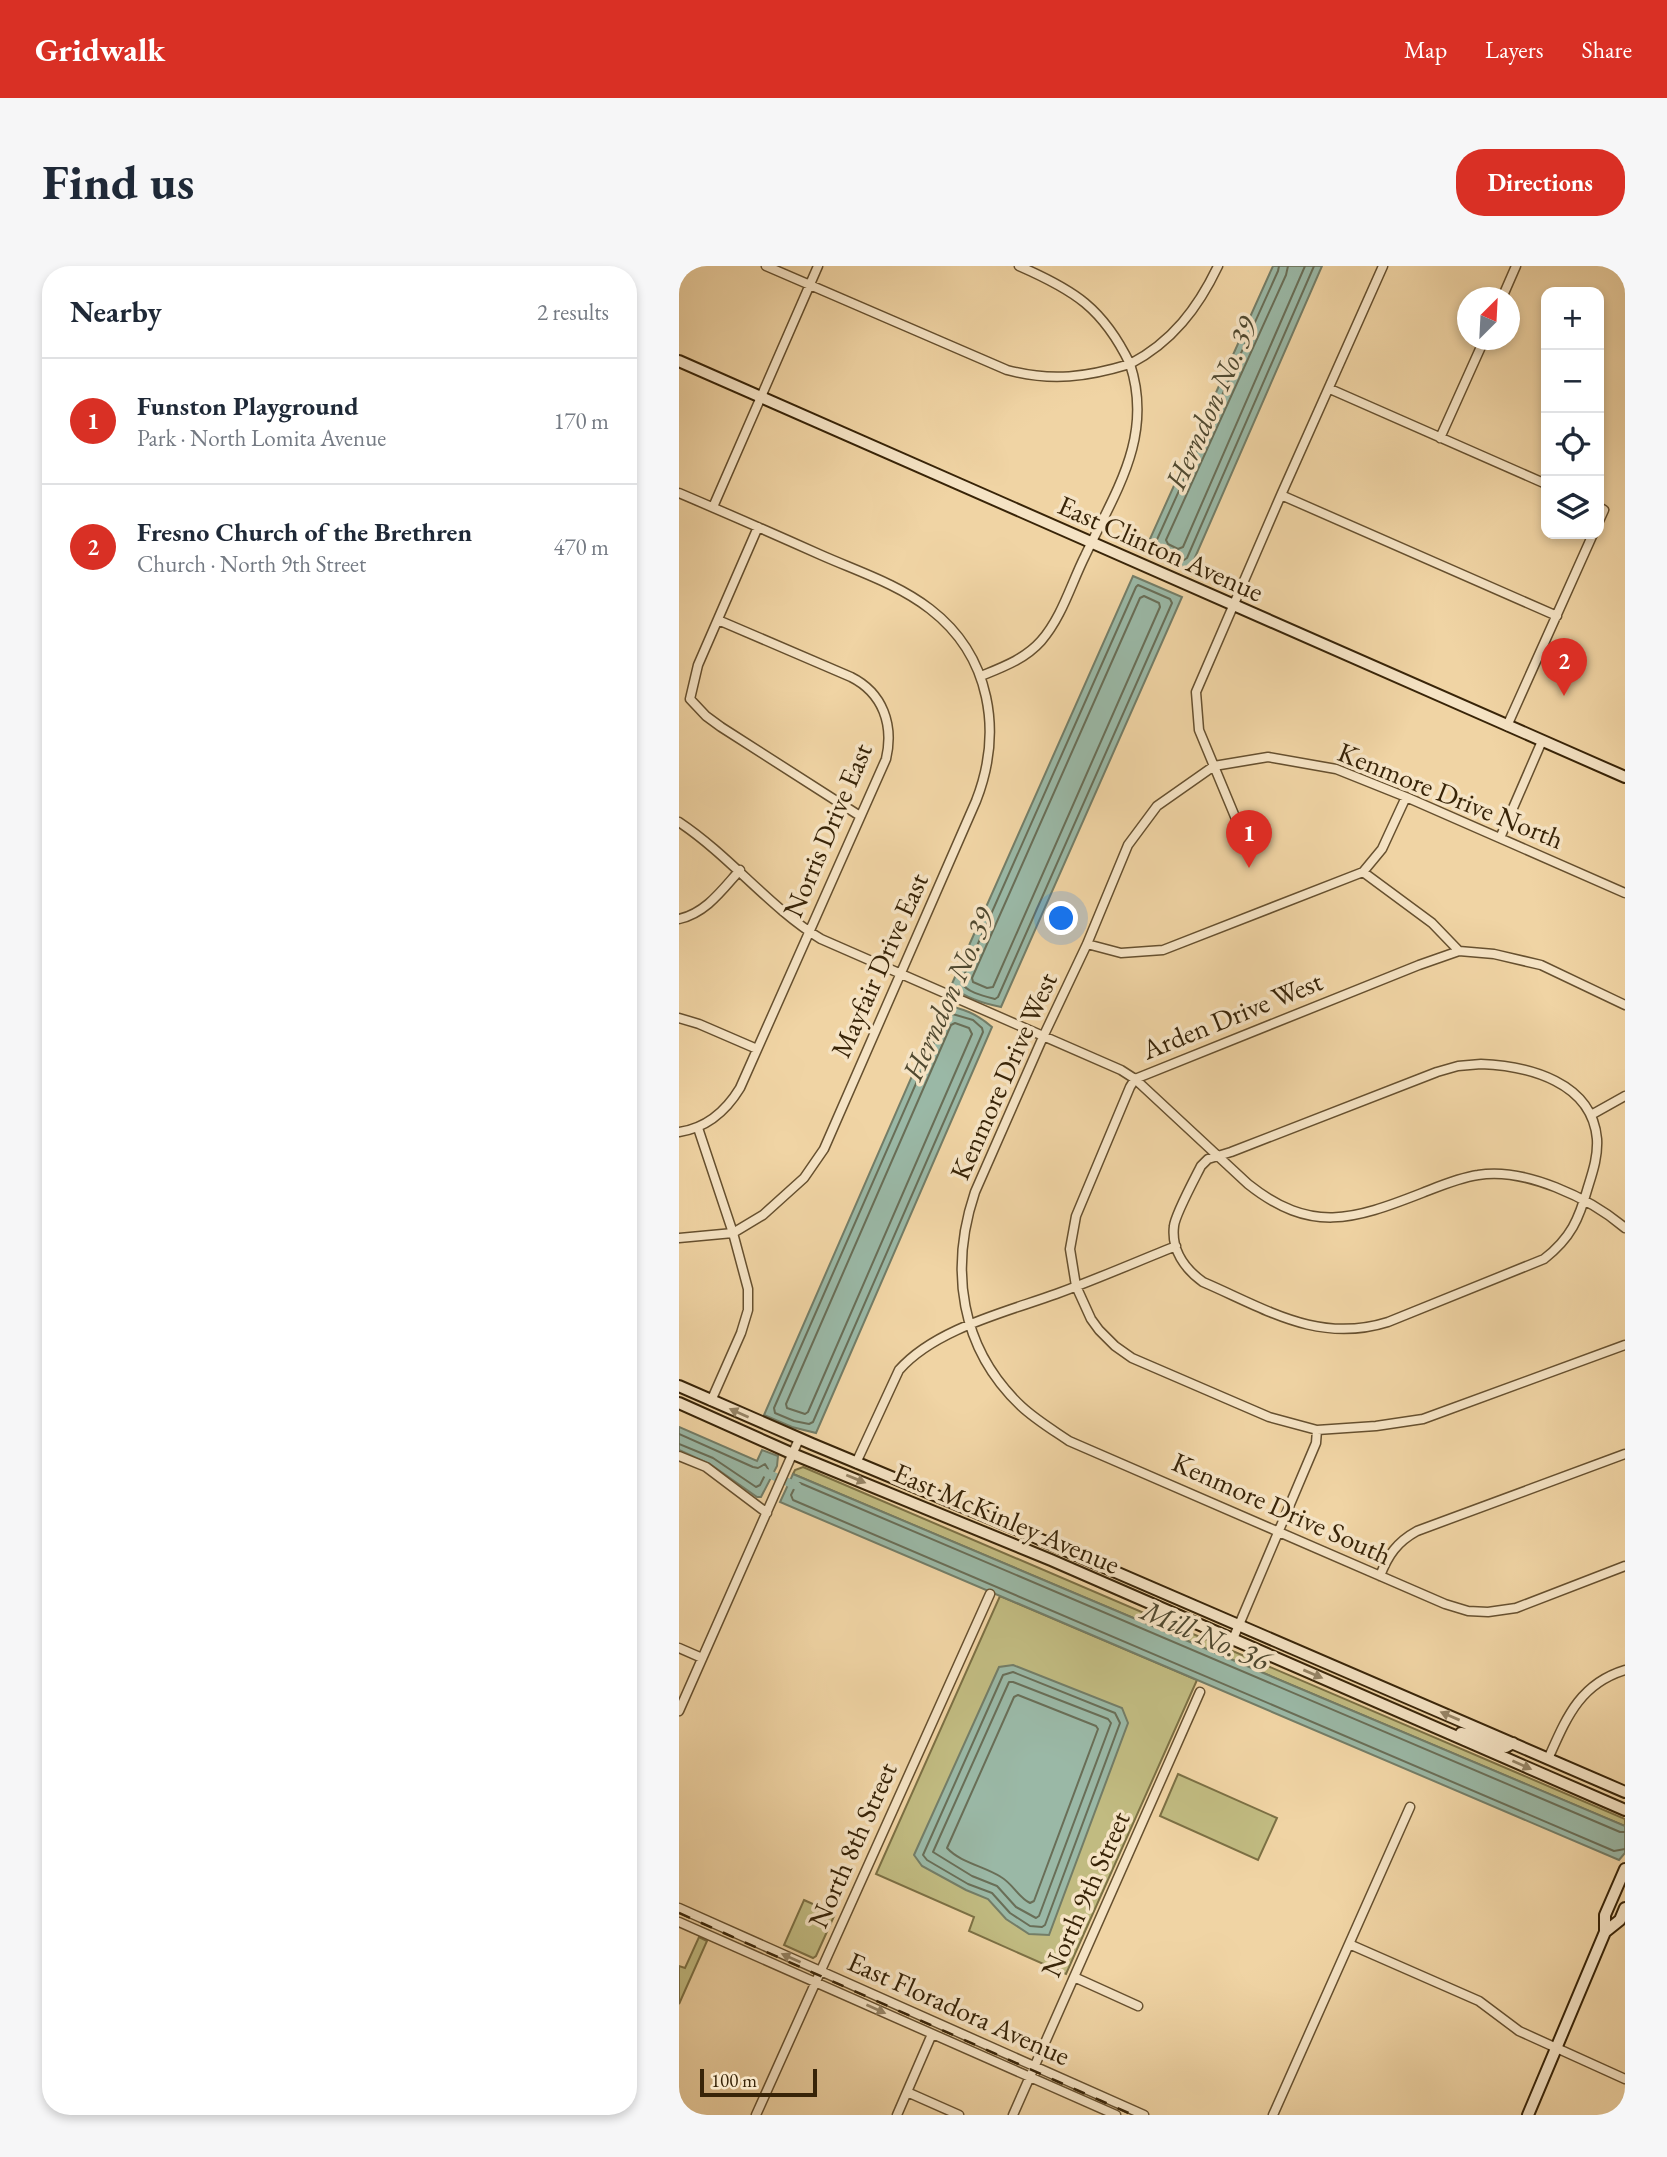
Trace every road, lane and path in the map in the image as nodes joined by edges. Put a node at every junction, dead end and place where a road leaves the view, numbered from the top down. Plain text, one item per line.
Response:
1 (766, 266) edge
2 (818, 266) edge
3 (1019, 266) edge
4 (1218, 266) edge
5 (1384, 266) edge
6 (1516, 266) edge
7 (809, 285) junction
8 (1507, 287) edge
9 (1480, 350) edge
10 (679, 361) edge
11 (1130, 363) junction
12 (1330, 389) junction
13 (760, 397) junction
14 (1440, 438) junction
15 (1541, 482) edge
16 (679, 493) edge
17 (1281, 495) junction
18 (713, 508) junction
19 (758, 527) junction
20 (1591, 539) edge
21 (1092, 542) junction
22 (1233, 605) junction
23 (1557, 616) junction
24 (718, 620) junction
25 (981, 676) junction
26 (1507, 726) junction
27 (1542, 741) junction
28 (1214, 766) junction
29 (1625, 777) edge
30 (1406, 797) junction
31 (860, 816) junction
32 (1236, 819) dead end
33 (679, 822) edge
34 (1500, 838) junction
35 (740, 870) junction
36 (1363, 872) junction
37 (1625, 893) edge
38 (679, 919) edge
39 (809, 932) junction
40 (1087, 944) junction
41 (1459, 951) junction
42 (899, 974) junction
43 (1625, 1005) edge
44 (679, 1018) edge
45 (1044, 1037) junction
46 (757, 1049) junction
47 (1135, 1079) junction
48 (1625, 1096) edge
49 (1591, 1115) junction
50 (698, 1128) junction
51 (679, 1132) edge
52 (1217, 1155) junction
53 (1584, 1200) junction
54 (1625, 1228) edge
55 (733, 1233) junction
56 (679, 1238) edge
57 (1176, 1247) junction
58 (1076, 1286) junction
59 (969, 1326) junction
60 (1625, 1345) edge
61 (679, 1386) edge
62 (679, 1395) edge
63 (711, 1401) junction
64 (679, 1403) edge
65 (1317, 1430) junction
66 (799, 1439) junction
67 (793, 1454) junction
68 (1625, 1454) edge
69 (679, 1456) edge
70 (856, 1463) junction
71 (913, 1503) junction
72 (767, 1513) junction
73 (985, 1516) junction
74 (1279, 1532) junction
75 (1625, 1566) edge
76 (1380, 1576) junction
77 (990, 1594) dead end
78 (1239, 1625) junction
79 (1233, 1639) junction
80 (679, 1648) edge
81 (702, 1658) junction
82 (1625, 1670) edge
83 (1200, 1692) dead end
84 (679, 1711) edge
85 (1444, 1731) junction
86 (1513, 1743) junction
87 (1548, 1759) junction
88 (1625, 1792) edge
89 (1410, 1807) dead end
90 (1625, 1810) edge
91 (1625, 1869) edge
92 (1625, 1908) edge
93 (679, 1909) edge
94 (679, 1922) edge
95 (1605, 1932) junction
96 (1349, 1944) junction
97 (821, 1971) junction
98 (1074, 1978) junction
99 (815, 1983) junction
100 (1138, 2006) dead end
101 (932, 2034) junction
102 (1556, 2048) junction
103 (1034, 2066) junction
104 (1030, 2077) junction
105 (1625, 2079) edge
106 (907, 2092) junction
107 (756, 2115) edge
108 (897, 2115) edge
109 (959, 2115) edge
110 (1013, 2115) edge
111 (1116, 2115) edge
112 (1144, 2115) edge
113 (1273, 2115) edge
114 (1528, 2115) edge

1 - 7 street
2 - 7 street
3 - 11 street
4 - 11 street
5 - 12 street
6 - 8 street
7 - 11 street
7 - 13 street
9 - 14 street
10 - 13 main road, East Clinton Avenue
11 - 21 street
12 - 14 street
12 - 17 street
13 - 18 street
13 - 21 main road, East Clinton Avenue
14 - 15 street
16 - 18 street
17 - 22 street
17 - 23 street
18 - 19 street
19 - 24 street
19 - 25 street
20 - 23 street
21 - 22 main road, East Clinton Avenue
21 - 25 street
22 - 26 main road, East Clinton Avenue
22 - 28 street
23 - 26 street
24 - 31 street
24 - 31 street, Norris Drive East
25 - 42 street, Mayfair Drive East
26 - 27 main road, East Clinton Avenue
27 - 29 main road, East Clinton Avenue
27 - 34 street
28 - 30 street, Kenmore Drive North
28 - 32 street
28 - 40 street, Kenmore Drive West
30 - 34 street, Kenmore Drive North
30 - 36 street
31 - 39 street, Norris Drive East
33 - 35 street
34 - 37 street, Kenmore Drive North
35 - 38 street
35 - 39 street
36 - 40 street
36 - 41 street
39 - 42 street
39 - 46 street, Norris Drive East
40 - 45 street, Kenmore Drive West
41 - 43 street
41 - 47 street, Arden Drive West
42 - 45 street
42 - 55 street, Mayfair Drive East
44 - 46 street
45 - 47 street
45 - 59 street, Kenmore Drive West
46 - 50 street, Norris Drive East
47 - 52 street
47 - 58 street, Arden Drive West
48 - 49 street
49 - 52 street
49 - 53 street
50 - 51 street
50 - 55 street
52 - 53 street
52 - 57 street
53 - 54 street
53 - 57 street
55 - 56 street
55 - 63 street
57 - 58 street
58 - 59 street
58 - 65 street, Arden Drive West
59 - 70 street
59 - 74 street, Kenmore Drive South
60 - 65 street, Arden Drive West
61 - 63 main road, East McKinley Avenue
62 - 63 main road
66 -> 63 main road, East McKinley Avenue
64 - 67 main road, East McKinley Avenue
65 - 74 street
66 - 67 street
66 - 70 main road, East McKinley Avenue
67 -> 71 main road, East McKinley Avenue
67 - 72 street
68 - 76 street
69 - 72 street
70 - 73 main road, East McKinley Avenue
71 - 73 main road
71 - 79 main road, East McKinley Avenue
72 - 81 street
73 - 78 main road, East McKinley Avenue
74 - 76 street, Kenmore Drive South
74 - 78 street
75 - 76 street, Kenmore Drive South
77 - 97 street, North 8th Street
78 - 79 street
86 -> 78 main road, East McKinley Avenue
79 -> 85 main road, East McKinley Avenue
80 - 81 street
81 - 84 street
82 - 87 street
83 - 98 street, North 9th Street
85 - 86 main road
85 -> 90 main road, East McKinley Avenue
86 - 87 main road, East McKinley Avenue
87 - 88 main road, East McKinley Avenue
89 - 96 street
91 - 95 main road
92 - 95 main road
97 -> 93 street, East Floradora Avenue
94 - 99 street, East Floradora Avenue
95 - 102 main road
96 - 102 street
96 - 113 street
97 - 99 street, North 8th Street
97 - 103 street, East Floradora Avenue
98 - 100 street
98 - 103 street, North 9th Street
99 -> 101 street, East Floradora Avenue
99 - 107 street, North 8th Street
101 - 104 street, East Floradora Avenue
101 - 106 street
102 - 105 street
102 - 114 main road
103 - 104 street, North 9th Street
103 - 112 street, East Floradora Avenue
104 - 110 street, North 9th Street
104 - 111 street, East Floradora Avenue
106 - 108 street
106 - 109 street

